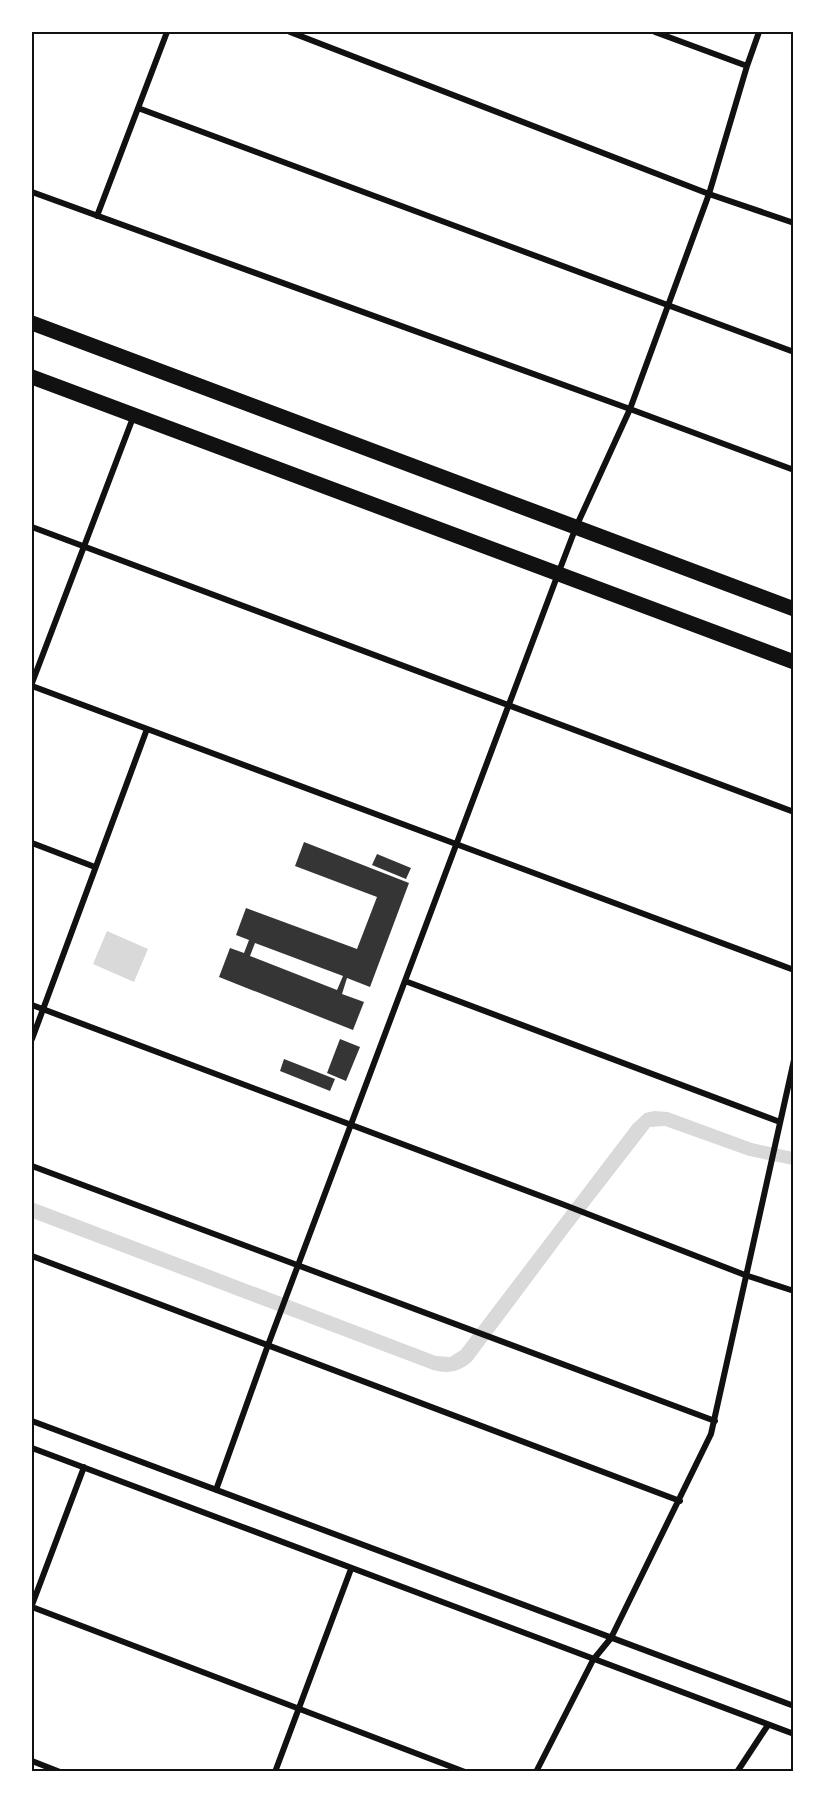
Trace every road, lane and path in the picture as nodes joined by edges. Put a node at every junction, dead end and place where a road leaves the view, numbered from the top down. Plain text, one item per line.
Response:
1 (167, 32) edge
2 (290, 32) edge
3 (655, 32) edge
4 (759, 32) edge
5 (300, 33) edge
6 (747, 66) junction
7 (138, 108) junction
8 (32, 192) edge
9 (709, 194) junction
10 (98, 216) junction
11 (794, 223) edge
12 (668, 304) junction
13 (32, 323) edge
14 (794, 352) edge
15 (32, 377) edge
16 (630, 409) junction
17 (134, 415) junction
18 (794, 470) edge
19 (576, 527) junction
20 (32, 528) edge
21 (84, 547) junction
22 (558, 574) junction
23 (794, 609) edge
24 (794, 662) edge
25 (32, 685) edge
26 (509, 706) junction
27 (147, 729) junction
28 (794, 812) edge
29 (32, 843) edge
30 (457, 844) junction
31 (95, 867) junction
32 (794, 970) edge
33 (405, 981) junction
34 (32, 1005) edge
35 (43, 1010) junction
36 (32, 1039) edge
37 (794, 1060) edge
38 (780, 1122) junction
39 (351, 1125) junction
40 (32, 1166) edge
41 (32, 1256) edge
42 (300, 1264) junction
43 (745, 1275) junction
44 (794, 1291) edge
45 (268, 1345) junction
46 (32, 1421) edge
47 (715, 1421) junction
48 (32, 1448) edge
49 (84, 1467) junction
50 (216, 1490) junction
51 (680, 1501) junction
52 (351, 1569) junction
53 (32, 1606) edge
54 (611, 1638) junction
55 (593, 1660) junction
56 (794, 1706) edge
57 (299, 1708) junction
58 (768, 1725) junction
59 (794, 1734) edge
60 (32, 1761) edge
61 (60, 1772) edge
62 (275, 1772) edge
63 (465, 1772) edge
64 (536, 1772) edge
65 (737, 1772) edge

1 - 7 street
2 - 5 street
3 - 6 street
4 - 6 street
5 - 9 street
6 - 9 street
7 - 10 street
7 - 12 street
8 - 10 street
9 - 11 street
9 - 12 street
10 - 16 street
12 - 14 street
12 - 16 street
13 - 19 main road
15 - 17 main road
16 - 18 street
16 - 19 street
17 - 21 street
17 - 22 main road
19 - 22 street
19 - 23 main road
20 - 21 street
21 - 25 street
21 - 26 street
22 - 24 main road
22 - 26 street
25 - 27 street
26 - 28 street
26 - 30 street
27 - 30 street
27 - 31 street
29 - 31 street
30 - 32 street
30 - 33 street
31 - 35 street
33 - 38 street
33 - 39 street
34 - 35 street
35 - 36 street
35 - 39 street
37 - 38 street
38 - 43 street
39 - 42 street
39 - 43 street
40 - 42 street
41 - 45 street
42 - 45 street
42 - 47 street
43 - 44 street
43 - 47 street
45 - 50 street
45 - 51 street
46 - 50 street
47 - 51 street
48 - 49 street
49 - 52 street
49 - 53 street
50 - 54 street
51 - 54 street
52 - 55 street
52 - 57 street
53 - 57 street
54 - 55 street
54 - 56 street
55 - 58 street
55 - 64 street
57 - 62 street
57 - 63 street
58 - 59 street
58 - 65 street
60 - 61 street

